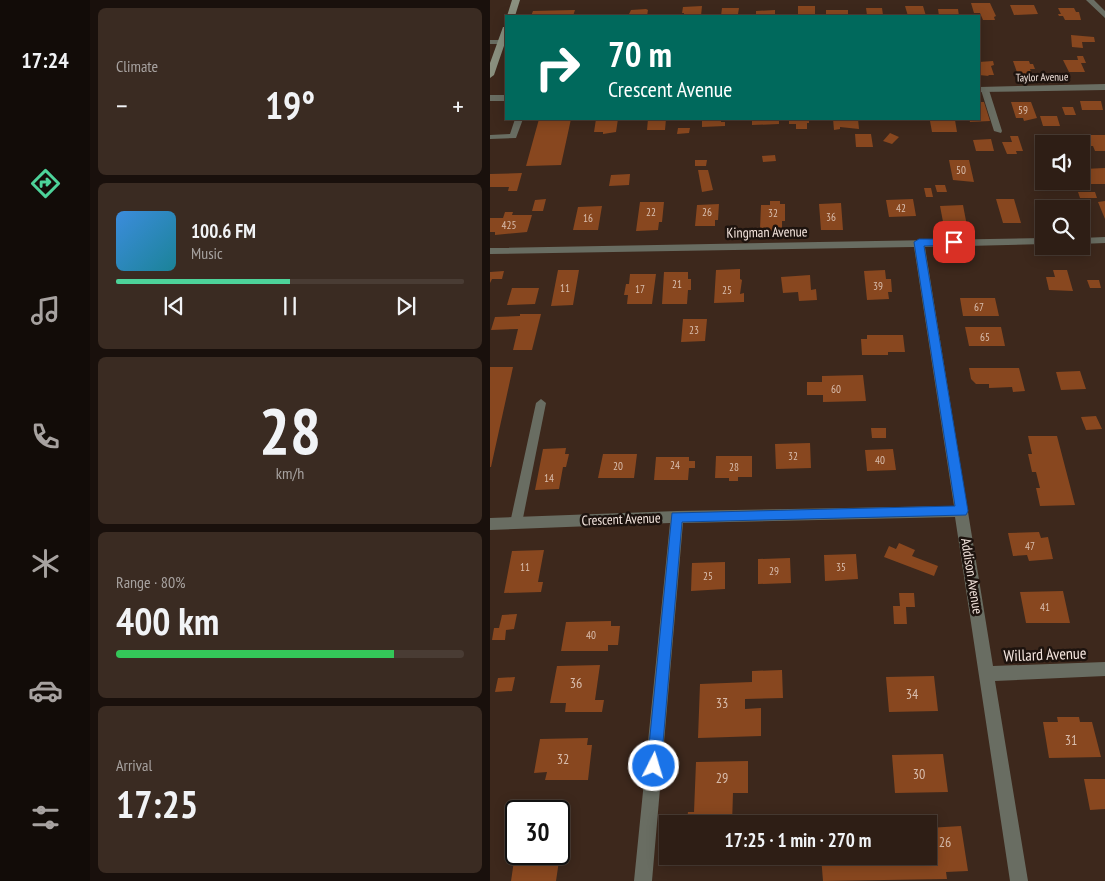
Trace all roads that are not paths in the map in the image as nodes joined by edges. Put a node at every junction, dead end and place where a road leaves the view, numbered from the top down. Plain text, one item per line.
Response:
1 (516, 0) edge
2 (1090, 0) edge
3 (511, 15) edge
4 (1105, 16) edge
5 (504, 35) edge
6 (490, 42) edge
7 (490, 75) edge
8 (1105, 87) edge
9 (982, 90) edge
10 (490, 98) edge
11 (505, 98) edge
12 (519, 120) edge
13 (998, 131) dead end
14 (490, 137) edge
15 (1105, 240) edge
16 (1035, 241) edge
17 (1090, 241) edge
18 (919, 242) junction
19 (490, 251) edge
20 (541, 403) dead end
21 (962, 511) junction
22 (677, 517) junction
23 (516, 523) junction
24 (490, 524) edge
25 (1105, 669) edge
26 (987, 674) junction
27 (643, 881) edge
28 (1019, 881) edge

1 - 3 main road
2 - 4 street
5 - 6 street
5 - 7 main road
8 - 9 street, Taylor Avenue
9 - 13 lane
10 - 11 street
12 - 14 lane
15 - 17 street
16 - 18 street, Kingman Avenue
18 - 19 street, Kingman Avenue
18 - 21 street, Addison Avenue
20 - 23 lane
21 - 22 street, Crescent Avenue
21 - 26 street, Addison Avenue
22 - 23 street, Crescent Avenue
22 - 27 street
23 - 24 street, Crescent Avenue
25 - 26 street, Willard Avenue
26 - 28 street, Addison Avenue

